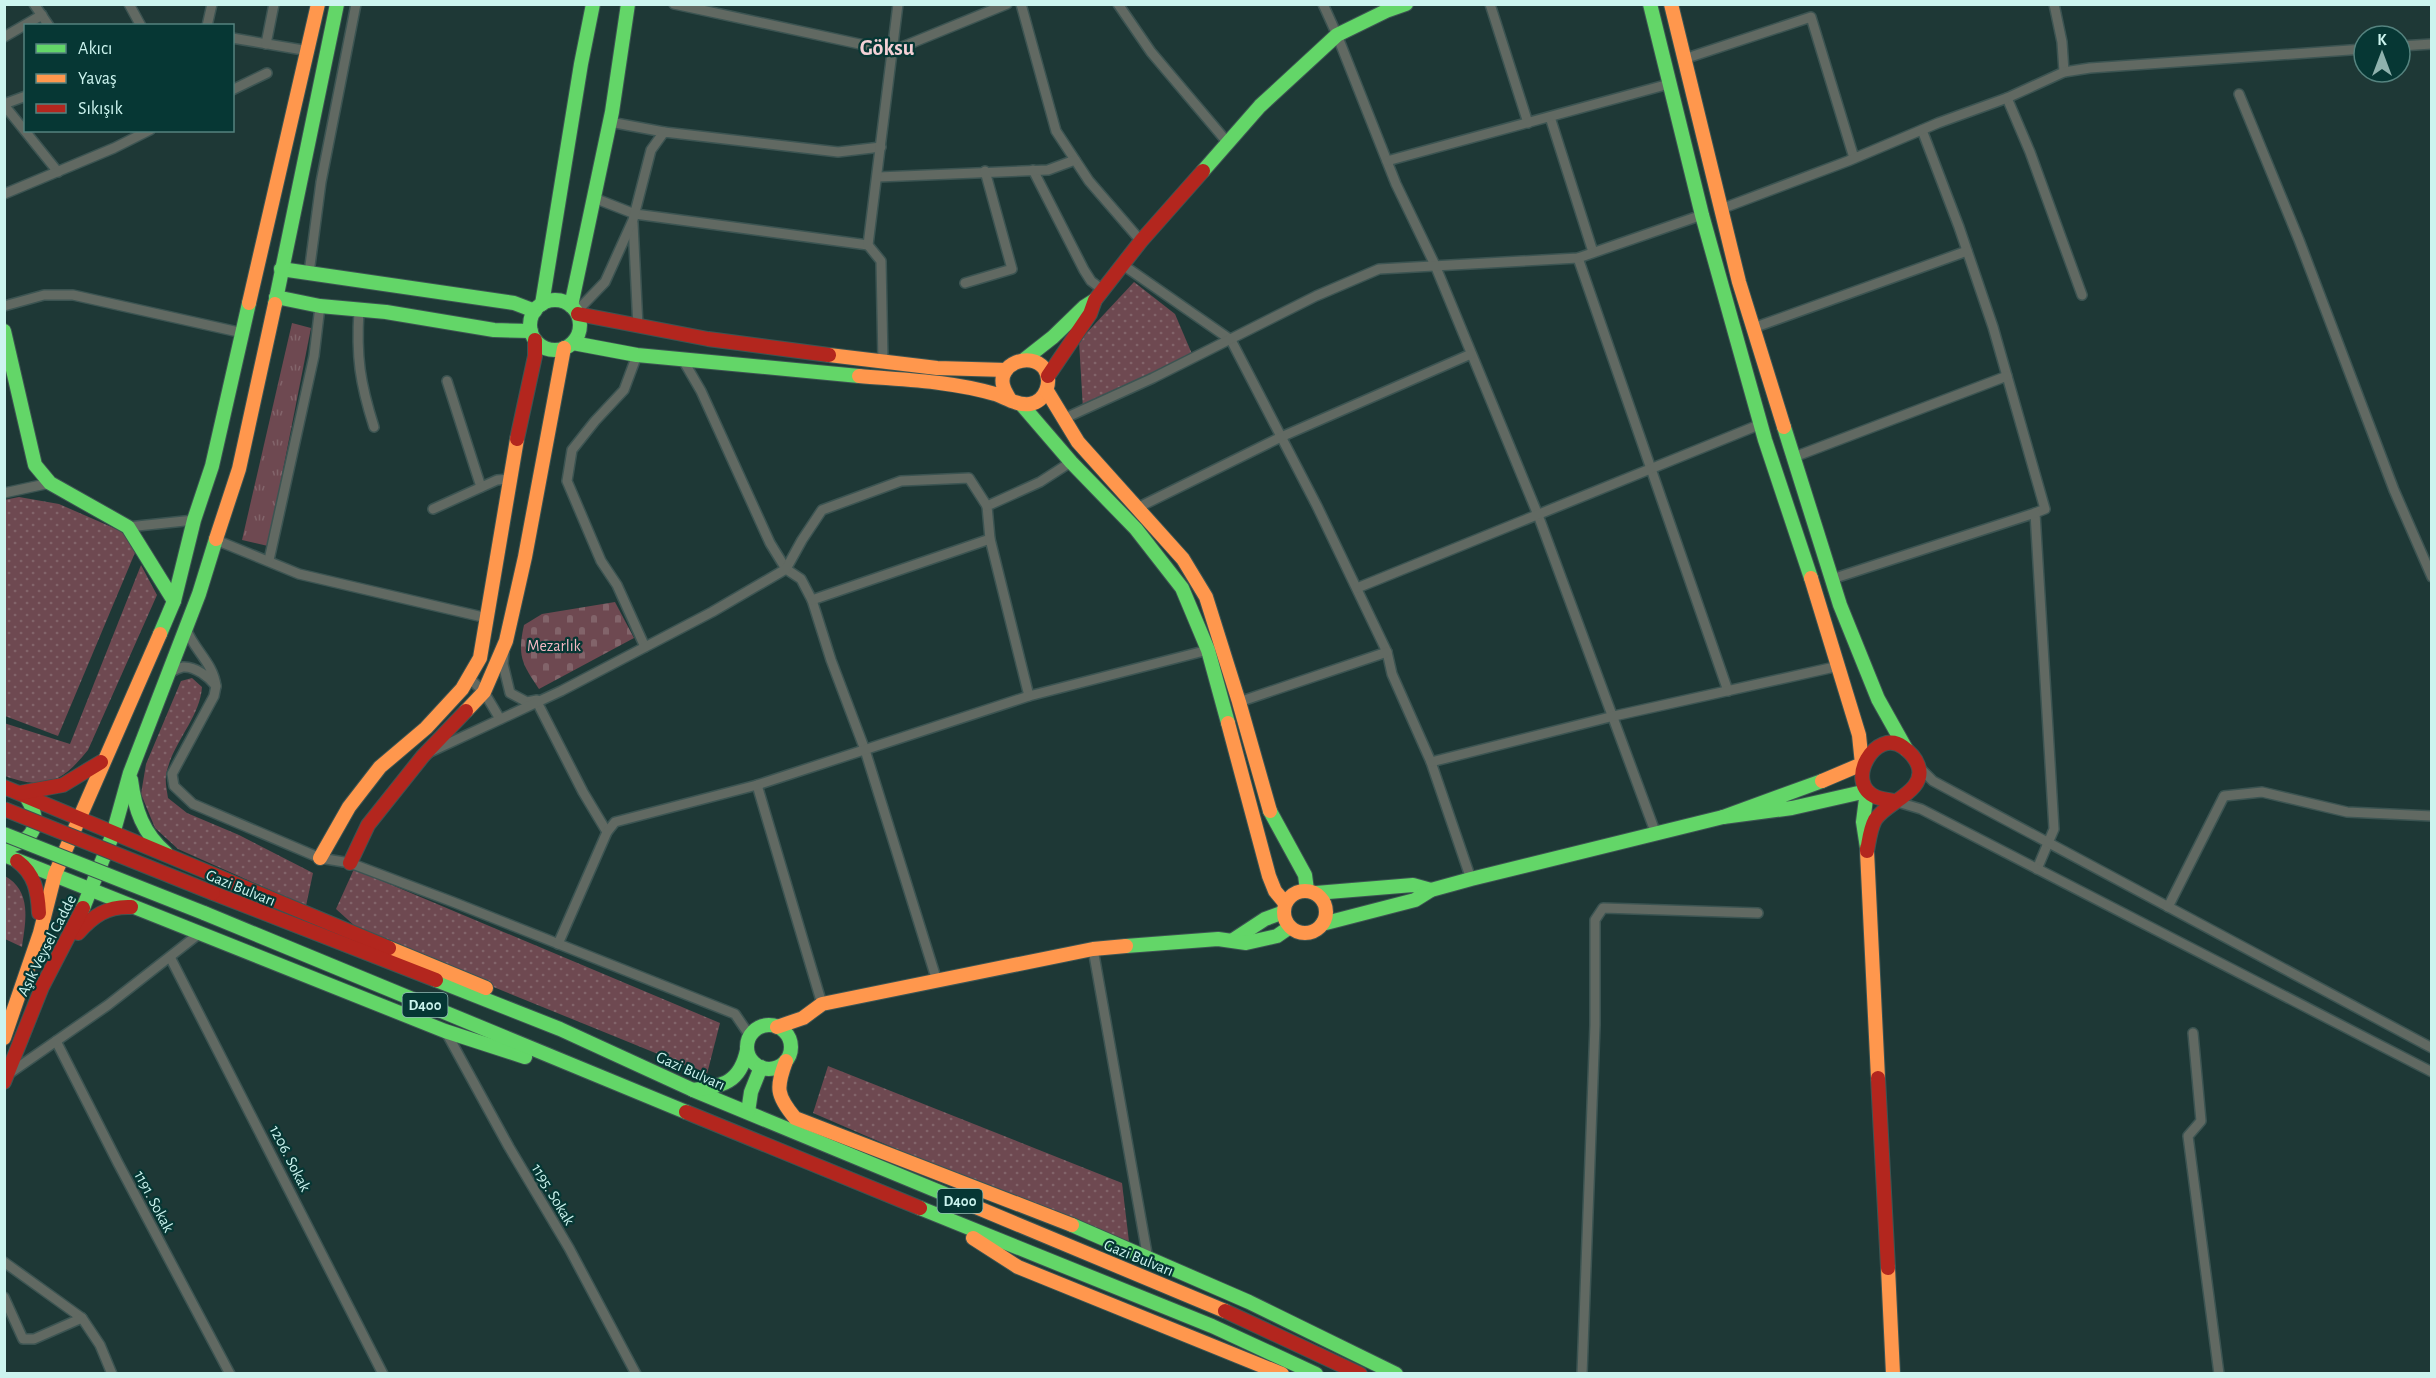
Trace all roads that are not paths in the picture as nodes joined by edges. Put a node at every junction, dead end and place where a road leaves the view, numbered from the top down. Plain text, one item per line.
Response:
1 (34, 4) edge
2 (129, 4) edge
3 (212, 4) edge
4 (274, 4) edge
5 (318, 4) edge
6 (337, 4) edge
7 (356, 4) edge
8 (593, 4) edge
9 (628, 4) edge
10 (674, 4) edge
11 (898, 4) edge
12 (1007, 4) edge
13 (1021, 4) edge
14 (1118, 4) edge
15 (1323, 4) edge
16 (1406, 4) edge
17 (1490, 4) edge
18 (1650, 4) edge
19 (1671, 4) edge
20 (2054, 4) edge
21 (42, 15) junction
22 (27, 24) edge
23 (48, 24) edge
24 (140, 24) edge
25 (207, 24) edge
26 (24, 26) edge
27 (1337, 35) junction
28 (4, 38) edge
29 (234, 38) edge
30 (266, 44) junction
31 (2432, 44) edge
32 (2412, 45) edge
33 (2352, 50) edge
34 (309, 51) junction
35 (892, 51) junction
36 (1684, 60) junction
37 (2064, 72) junction
38 (267, 73) dead end
39 (1669, 84) junction
40 (234, 89) edge
41 (2239, 94) dead end
42 (24, 97) edge
43 (2007, 98) junction
44 (4, 104) edge
45 (1550, 117) junction
46 (610, 122) junction
47 (1528, 123) junction
48 (24, 129) edge
49 (1922, 130) junction
50 (26, 132) edge
51 (146, 132) edge
52 (664, 132) junction
53 (1228, 143) junction
54 (881, 147) junction
55 (1854, 158) junction
56 (1075, 160) junction
57 (1387, 161) junction
58 (1033, 170) junction
59 (985, 171) junction
60 (58, 172) junction
61 (878, 177) junction
62 (4, 194) edge
63 (594, 198) junction
64 (1721, 209) junction
65 (1702, 215) junction
66 (634, 217) junction
67 (1142, 241) junction
68 (868, 244) junction
69 (1967, 251) junction
70 (1593, 252) junction
71 (1578, 258) junction
72 (1123, 265) junction
73 (1435, 265) junction
74 (281, 269) junction
75 (309, 273) junction
76 (965, 283) dead end
77 (1099, 295) junction
78 (2082, 295) dead end
79 (276, 297) junction
80 (4, 306) edge
81 (320, 306) junction
82 (538, 307) junction
83 (359, 310) junction
84 (575, 310) junction
85 (638, 327) junction
86 (1753, 328) junction
87 (4, 331) edge
88 (243, 333) junction
89 (533, 335) junction
90 (1231, 340) junction
91 (568, 346) junction
92 (1471, 354) junction
93 (636, 356) junction
94 (1025, 359) junction
95 (683, 360) junction
96 (884, 362) junction
97 (1006, 370) junction
98 (1048, 376) junction
99 (2007, 376) junction
100 (447, 381) dead end
101 (1047, 391) junction
102 (1009, 398) junction
103 (1022, 405) junction
104 (1063, 419) junction
105 (1761, 424) junction
106 (375, 427) dead end
107 (1281, 437) junction
108 (1794, 457) junction
109 (1071, 462) junction
110 (1652, 468) junction
111 (511, 479) junction
112 (50, 483) junction
113 (481, 487) junction
114 (4, 493) edge
115 (987, 506) junction
116 (1137, 508) junction
117 (433, 509) dead end
118 (2035, 513) junction
119 (1538, 515) junction
120 (194, 520) junction
121 (128, 527) junction
122 (990, 539) junction
123 (216, 540) junction
124 (269, 560) junction
125 (786, 569) junction
126 (2432, 577) edge
127 (1832, 579) junction
128 (1357, 588) junction
129 (812, 600) junction
130 (174, 601) junction
131 (487, 618) junction
132 (186, 629) junction
133 (506, 641) junction
134 (645, 647) junction
135 (1208, 650) junction
136 (1387, 652) junction
137 (1839, 666) junction
138 (169, 673) junction
139 (469, 678) junction
140 (216, 686) junction
141 (1728, 691) junction
142 (484, 692) junction
143 (1029, 696) junction
144 (549, 697) junction
145 (537, 702) junction
146 (1239, 702) junction
147 (1614, 716) junction
148 (500, 719) junction
149 (1906, 749) junction
150 (865, 750) junction
151 (423, 756) junction
152 (103, 760) junction
153 (1431, 762) junction
154 (1862, 764) junction
155 (1917, 764) junction
156 (130, 773) junction
157 (757, 785) junction
158 (4, 787) edge
159 (1867, 791) junction
160 (23, 795) junction
161 (1894, 801) junction
162 (4, 809) edge
163 (2432, 816) edge
164 (78, 817) junction
165 (1723, 817) junction
166 (607, 832) junction
167 (4, 834) edge
168 (113, 834) junction
169 (1656, 834) junction
170 (2049, 843) junction
171 (4, 847) edge
172 (1867, 851) junction
173 (10, 857) edge
174 (320, 858) junction
175 (180, 862) junction
176 (350, 863) junction
177 (2037, 869) junction
178 (55, 874) junction
179 (1471, 879) junction
180 (1431, 890) junction
181 (92, 891) junction
182 (1312, 892) junction
183 (133, 907) junction
184 (1284, 907) junction
185 (2168, 907) junction
186 (1758, 913) dead end
187 (155, 916) junction
188 (1322, 924) junction
189 (1290, 927) junction
190 (40, 933) junction
191 (200, 933) junction
192 (1233, 940) junction
193 (558, 944) junction
194 (1093, 949) junction
195 (62, 951) junction
196 (170, 957) junction
197 (937, 981) junction
198 (822, 1004) junction
199 (803, 1018) junction
200 (777, 1027) junction
201 (560, 1029) junction
202 (445, 1030) junction
203 (2193, 1032) dead end
204 (750, 1036) junction
205 (4, 1038) edge
206 (56, 1041) junction
207 (2432, 1048) edge
208 (789, 1055) junction
209 (746, 1057) junction
210 (761, 1068) junction
211 (2432, 1072) edge
212 (6, 1078) edge
213 (693, 1090) junction
214 (645, 1096) junction
215 (748, 1112) junction
216 (940, 1216) junction
217 (1148, 1259) junction
218 (4, 1262) edge
219 (4, 1297) edge
220 (82, 1318) junction
221 (112, 1374) edge
222 (230, 1374) edge
223 (383, 1374) edge
224 (636, 1374) edge
225 (1282, 1374) edge
226 (1316, 1374) edge
227 (1360, 1374) edge
228 (1396, 1374) edge
229 (1582, 1374) edge
230 (1893, 1374) edge
231 (2219, 1374) edge

1 - 21 street
2 - 24 street
3 - 25 street
4 - 30 street
5 - 34 main road, Aşık Veysel Cadde
6 - 74 main road, Aşık Veysel Cadde
7 - 75 street
8 - 82 main road
9 - 46 main road
10 - 35 street
11 - 35 street
12 - 35 street
13 - 56 street
14 - 53 street
15 - 27 street
16 - 27 main road
17 - 47 street
18 - 39 main road
19 - 36 main road
20 - 37 street
21 - 22 street
21 - 23 street
26 - 28 street
27 - 53 main road
27 - 57 street
29 - 30 street
30 - 34 street
31 - 32 street
33 - 37 street
34 - 88 main road, Aşık Veysel Cadde
35 - 54 street
36 - 55 street
36 - 64 main road
37 - 43 street
38 - 40 street
39 - 45 street
39 - 65 main road
41 - 126 street
42 - 44 street
43 - 49 street
43 - 78 street
44 - 48 street
45 - 47 street
45 - 70 street
46 - 52 street
46 - 63 main road
47 - 57 street
49 - 55 street
49 - 69 street
50 - 60 street
51 - 60 street
52 - 54 street
52 - 66 street
53 - 67 main road
54 - 61 street
55 - 64 street
56 - 58 street
56 - 67 street
57 - 73 street
58 - 59 street
58 - 77 street
59 - 61 street
59 - 76 street
60 - 62 street
61 - 68 street
63 - 66 street
63 - 84 main road
64 - 86 main road
65 - 70 street
65 - 105 main road
66 - 68 street
66 - 84 street
66 - 85 street
67 - 72 main road
68 - 96 street
69 - 86 street
69 - 99 street
70 - 71 street
71 - 73 street
71 - 110 street
72 - 77 main road
72 - 90 street
73 - 90 street
73 - 92 street
74 - 75 main road
74 - 79 main road, Aşık Veysel Cadde
75 - 82 main road
77 - 94 main road
77 - 98 main road
79 - 81 main road
79 - 123 main road, Aşık Veysel Cadde
80 - 88 street
81 - 83 main road
81 - 124 street
82 - 84 main road
82 - 89 main road
83 - 89 main road
83 - 106 street
84 - 85 main road
84 - 91 main road
85 - 96 main road
86 - 108 main road
87 - 112 main road
88 - 120 main road, Aşık Veysel Cadde
89 - 91 main road
89 - 111 main road
90 - 104 street
90 - 107 street
91 - 93 main road
91 - 133 main road
92 - 107 street
92 - 119 street
93 - 95 main road
93 - 134 street
94 - 97 main road
94 - 98 main road
95 - 102 main road
95 - 125 street
96 - 97 main road
97 - 102 main road
98 - 101 main road
99 - 108 street
99 - 118 street
100 - 113 street
101 - 103 main road
101 - 104 main road
102 - 103 main road
103 - 109 main road
104 - 116 main road
105 - 110 street
105 - 137 main road
107 - 116 street
107 - 128 street
108 - 127 main road
109 - 115 street
109 - 135 main road
110 - 119 street
110 - 141 street
111 - 113 street
111 - 131 main road
112 - 114 street
112 - 121 main road
113 - 117 street
115 - 122 street
115 - 125 street
116 - 146 main road
118 - 127 street
118 - 170 street
119 - 128 street
119 - 147 street
120 - 121 street
120 - 130 main road, Aşık Veysel Cadde
121 - 130 main road
122 - 129 street
122 - 143 street
123 - 124 street
123 - 132 main road, Aşık Veysel Cadde
124 - 131 street
125 - 129 street
125 - 134 street
127 - 149 main road
128 - 136 street
129 - 150 street
130 - 152 main road, Aşık Veysel Cadde
131 - 139 main road
132 - 138 main road, Aşık Veysel Cadde
132 - 140 street
133 - 142 main road
133 - 144 street
134 - 144 street
135 - 143 street
135 - 184 main road
136 - 146 street
136 - 153 street
137 - 141 street
137 - 154 main road
138 - 140 street
138 - 156 main road, Aşık Veysel Cadde
139 - 142 street
139 - 174 main road
140 - 174 street
141 - 147 street
142 - 148 street
142 - 151 main road
143 - 150 street
144 - 145 street
145 - 148 street
145 - 166 street
146 - 182 main road
147 - 153 street
147 - 169 street
148 - 151 street
149 - 154 main road
149 - 155 main road
150 - 157 street
150 - 197 street
151 - 176 main road
152 - 160 main road
152 - 164 main road, Aşık Veysel Cadde
153 - 179 street
154 - 159 main road
154 - 165 main road
155 - 161 main road
155 - 170 street
156 - 168 main road, Aşık Veysel Cadde
156 - 175 main road
157 - 166 street
157 - 198 street
158 - 160 main road
159 - 161 main road
159 - 165 main road
159 - 172 main road
160 - 164 main road
160 - 171 main road
161 - 172 main road
161 - 177 street
162 - 201 main road, Gazi Bulvarı / D400, bridge
163 - 185 street
164 - 168 main road
164 - 178 main road, Aşık Veysel Cadde
165 - 169 main road
166 - 193 street
167 - 214 main road, D400, bridge
168 - 175 main road
168 - 181 main road, Aşık Veysel Cadde
169 - 179 main road
170 - 177 street
170 - 185 street
172 - 230 main road
173 - 178 main road
173 - 190 main road
174 - 176 street
175 - 187 main road
175 - 201 main road
176 - 193 street
177 - 211 street
178 - 181 main road
178 - 190 main road, Aşık Veysel Cadde
179 - 180 main road
180 - 182 main road
180 - 188 main road
181 - 183 main road
181 - 195 main road, Aşık Veysel Cadde
182 - 184 main road
182 - 188 main road
183 - 187 main road
183 - 195 main road
184 - 189 main road
184 - 192 main road
185 - 207 street
186 - 229 street
187 - 191 main road
188 - 189 main road
189 - 192 main road
190 - 205 main road, Aşık Veysel Cadde
191 - 196 street
191 - 202 main road
192 - 194 main road
193 - 204 street
194 - 197 main road
194 - 217 street
195 - 212 main road, Aşık Veysel Cadde
196 - 206 street
196 - 223 street, 1206. Sokak
197 - 198 main road
198 - 199 main road
199 - 200 main road
199 - 208 main road
200 - 204 main road
200 - 208 main road
201 - 213 main road, Gazi Bulvarı / D400
202 - 214 main road
202 - 224 street, 1195. Sokak
203 - 231 street
204 - 209 main road
206 - 212 street
206 - 222 street, 1191. Sokak
208 - 210 main road
208 - 217 main road
209 - 210 main road
209 - 213 main road
210 - 215 main road
213 - 215 main road, Gazi Bulvarı / D400
214 - 216 main road, D400
215 - 227 main road, Gazi Bulvarı / D400
216 - 225 main road
216 - 226 main road, D400
217 - 228 main road
218 - 220 street
219 - 220 street
220 - 221 street

